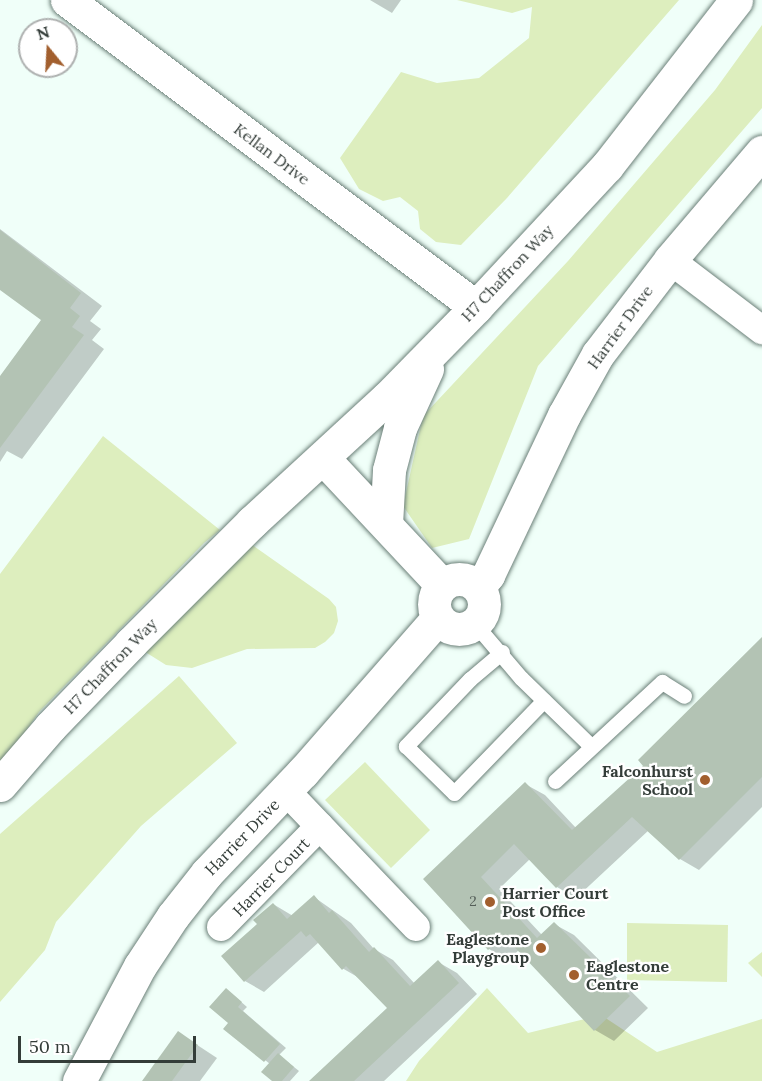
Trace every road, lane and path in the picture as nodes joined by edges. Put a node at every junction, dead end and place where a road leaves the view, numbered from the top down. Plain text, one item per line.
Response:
1 (67, 0) edge
2 (736, 0) edge
3 (762, 152) edge
4 (670, 260) junction
5 (476, 307) junction
6 (762, 330) edge
7 (437, 348) junction
8 (323, 459) junction
9 (386, 524) junction
10 (442, 585) junction
11 (478, 587) junction
12 (438, 618) junction
13 (475, 624) junction
14 (502, 652) junction
15 (684, 696) dead end
16 (544, 700) junction
17 (591, 746) junction
18 (555, 781) dead end
19 (0, 785) edge
20 (286, 791) junction
21 (320, 826) junction
22 (221, 927) dead end
23 (416, 927) dead end
24 (79, 1081) edge

1 - 5 street, Kellan Drive
2 - 5 street, H7 Chaffron Way
3 - 4 street, Harrier Drive
4 - 6 street
4 - 11 street, Harrier Drive
5 - 7 street, H7 Chaffron Way
7 - 8 street, H7 Chaffron Way
7 - 9 street
8 - 9 street
8 - 19 street, H7 Chaffron Way
9 - 10 street
10 - 11 street
10 - 12 street
11 - 13 street
12 - 13 street
12 - 20 street, Harrier Drive
13 - 14 lane
14 - 16 lane
14 - 16 lane
15 - 17 lane
16 - 17 lane
17 - 18 lane
20 - 21 street, Harrier Court
20 - 24 street, Harrier Drive
21 - 22 street, Harrier Court
21 - 23 street, Harrier Court

